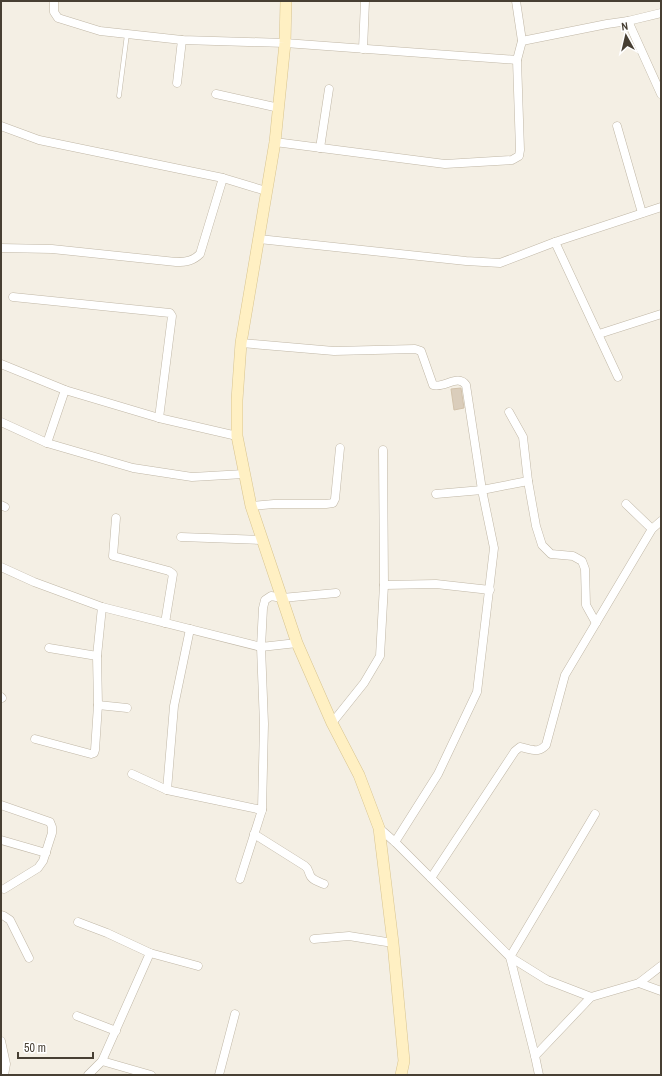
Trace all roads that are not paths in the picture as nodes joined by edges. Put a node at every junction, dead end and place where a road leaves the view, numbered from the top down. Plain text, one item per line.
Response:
1 (54, 1) edge
2 (286, 1) edge
3 (365, 1) edge
4 (516, 1) edge
5 (661, 14) edge
6 (628, 21) junction
7 (127, 34) junction
8 (182, 40) junction
9 (522, 41) junction
10 (285, 43) junction
11 (363, 49) junction
12 (517, 60) junction
13 (177, 83) dead end
14 (329, 89) dead end
15 (216, 94) dead end
16 (661, 94) edge
17 (119, 96) dead end
18 (278, 108) junction
19 (1, 126) edge
20 (617, 126) dead end
21 (275, 142) junction
22 (320, 148) junction
23 (223, 178) junction
24 (266, 191) junction
25 (661, 207) edge
26 (642, 213) junction
27 (259, 239) junction
28 (555, 242) junction
29 (1, 248) edge
30 (13, 297) dead end
31 (661, 314) edge
32 (599, 334) junction
33 (241, 343) junction
34 (1, 364) edge
35 (618, 377) dead end
36 (64, 390) junction
37 (509, 412) dead end
38 (159, 418) junction
39 (1, 422) edge
40 (237, 436) junction
41 (47, 443) junction
42 (340, 448) dead end
43 (384, 450) dead end
44 (244, 474) junction
45 (528, 481) junction
46 (482, 490) junction
47 (436, 494) dead end
48 (626, 504) dead end
49 (251, 506) junction
50 (116, 518) dead end
51 (661, 521) edge
52 (652, 529) junction
53 (181, 537) dead end
54 (262, 540) junction
55 (1, 568) edge
56 (384, 585) junction
57 (490, 590) junction
58 (336, 593) dead end
59 (282, 598) junction
60 (102, 607) junction
61 (165, 623) junction
62 (596, 623) junction
63 (190, 629) junction
64 (297, 643) junction
65 (261, 647) junction
66 (50, 648) dead end
67 (97, 656) junction
68 (98, 705) junction
69 (127, 708) dead end
70 (332, 723) junction
71 (35, 739) dead end
72 (132, 774) dead end
73 (167, 790) junction
74 (1, 806) edge
75 (262, 810) junction
76 (595, 814) dead end
77 (379, 828) junction
78 (254, 834) junction
79 (1, 840) edge
80 (395, 842) junction
81 (46, 853) junction
82 (431, 878) junction
83 (240, 879) dead end
84 (324, 884) dead end
85 (4, 889) dead end
86 (1, 915) edge
87 (78, 922) dead end
88 (314, 939) dead end
89 (393, 942) junction
90 (150, 954) junction
91 (510, 957) junction
92 (30, 958) dead end
93 (198, 966) dead end
94 (661, 966) edge
95 (639, 983) junction
96 (661, 991) edge
97 (591, 997) junction
98 (235, 1014) dead end
99 (77, 1016) dead end
100 (116, 1031) junction
101 (1, 1041) edge
102 (536, 1056) junction
103 (102, 1061) junction
104 (4, 1075) edge
105 (88, 1075) edge
106 (151, 1075) edge
107 (219, 1075) edge
108 (401, 1075) edge
109 (539, 1075) edge

1 - 7 street
2 - 10 main road
3 - 11 street
4 - 9 street
5 - 6 street
6 - 9 street
6 - 16 street
7 - 8 street
7 - 17 lane
8 - 10 street
8 - 13 street
9 - 12 street
10 - 11 street
10 - 18 main road
11 - 12 street
12 - 22 street
14 - 22 street
15 - 18 street
18 - 21 main road
19 - 23 street
20 - 26 street
21 - 22 street
21 - 24 main road
23 - 24 street
23 - 29 street
24 - 27 main road
25 - 26 street
26 - 28 street
27 - 28 street
27 - 33 main road
28 - 32 street
30 - 38 street
31 - 32 street
32 - 35 street
33 - 40 main road
33 - 46 street
34 - 36 street
36 - 38 street
36 - 41 street
37 - 45 street
38 - 40 street
39 - 41 street
40 - 44 main road
41 - 44 street
42 - 49 street
43 - 56 street
44 - 49 main road
45 - 46 street
45 - 62 street
46 - 47 street
46 - 57 street
48 - 52 street
49 - 54 main road
50 - 61 street
51 - 52 street
52 - 62 street
53 - 54 street
54 - 59 main road
55 - 60 street
56 - 57 street
56 - 70 street
57 - 80 street
58 - 59 street
59 - 64 main road
59 - 65 street
60 - 61 street
60 - 67 street
61 - 63 street
62 - 82 street
63 - 65 street
63 - 73 street
64 - 65 street
64 - 70 main road
65 - 75 street
66 - 67 street
67 - 68 street
68 - 69 street
68 - 71 street
70 - 77 main road
72 - 73 street
73 - 75 street
74 - 81 street
75 - 78 street
76 - 91 street
77 - 80 street
77 - 89 main road
78 - 83 street
78 - 84 street
79 - 81 street
80 - 82 street
81 - 85 street
82 - 91 street
86 - 92 street
87 - 90 street
88 - 89 street
89 - 108 main road
90 - 93 street
90 - 100 street
91 - 97 street
91 - 102 street
94 - 95 street
95 - 96 street
95 - 97 street
97 - 102 street
98 - 107 street
99 - 100 street
100 - 103 street
101 - 104 street
102 - 109 street
103 - 105 street
103 - 106 street

